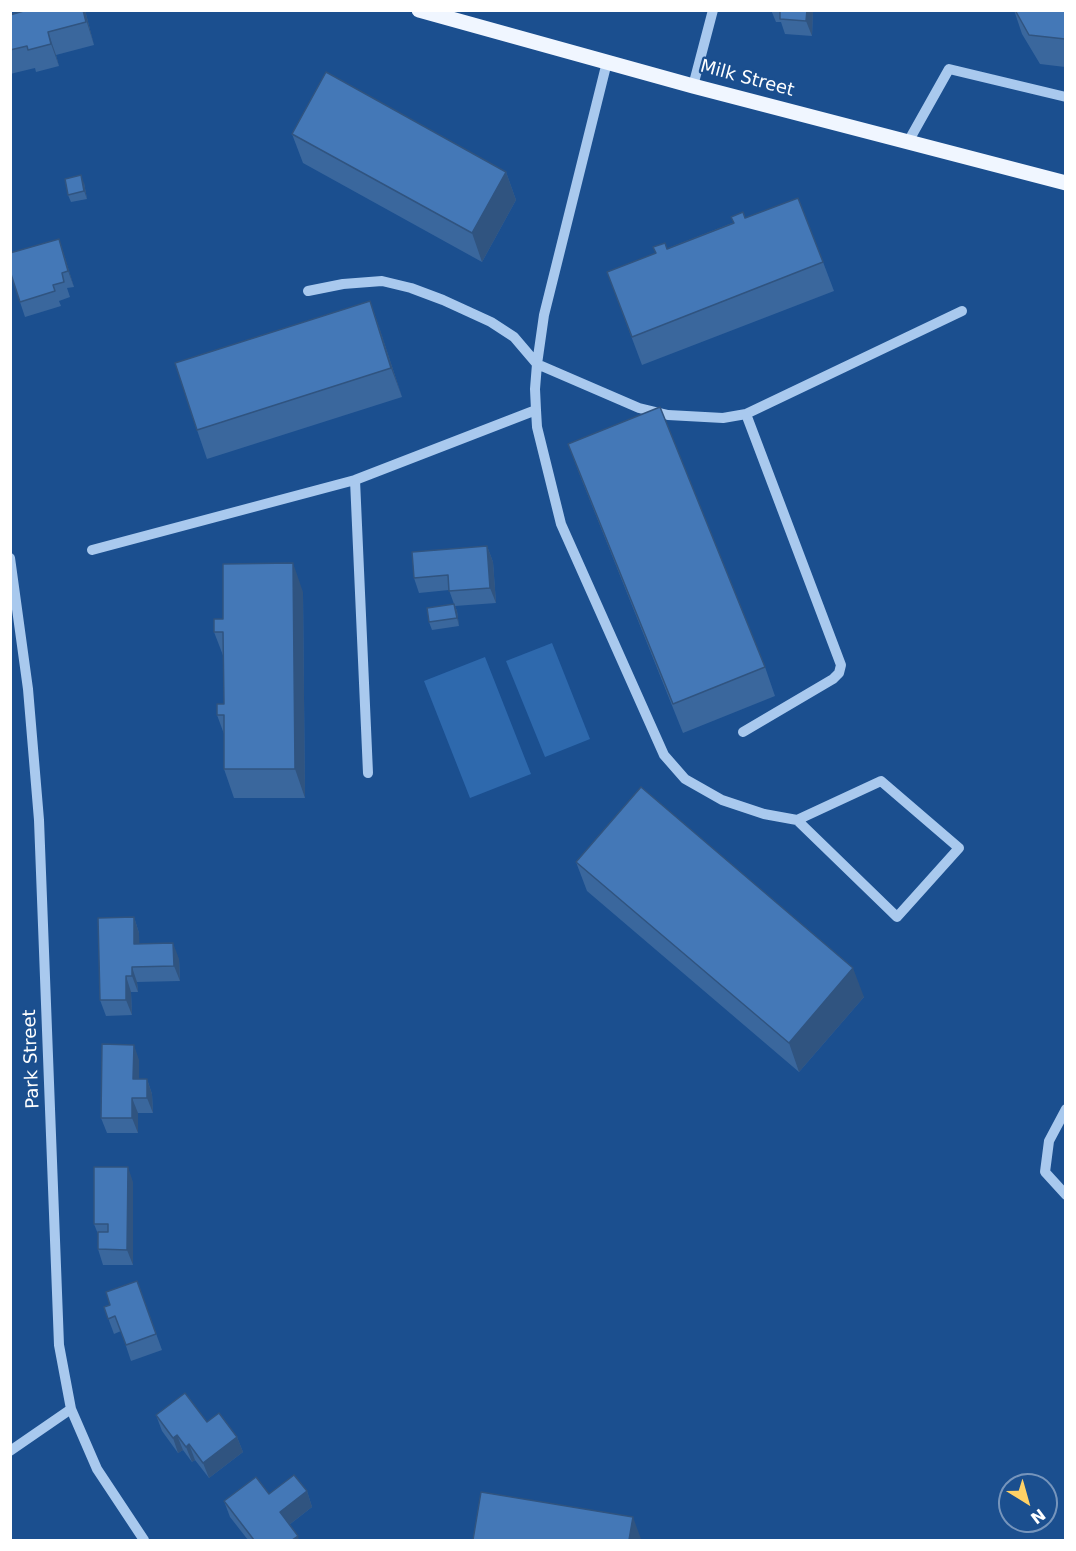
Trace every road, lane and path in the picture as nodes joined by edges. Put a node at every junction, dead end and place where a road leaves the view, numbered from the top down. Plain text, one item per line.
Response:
1 (419, 10) edge
2 (713, 10) edge
3 (607, 62) junction
4 (693, 86) junction
5 (1065, 97) edge
6 (908, 142) junction
7 (1065, 183) edge
8 (308, 291) dead end
9 (962, 310) dead end
10 (537, 364) junction
11 (536, 410) junction
12 (746, 414) junction
13 (355, 480) junction
14 (92, 550) dead end
15 (10, 558) edge
16 (743, 732) dead end
17 (368, 773) dead end
18 (797, 820) junction
19 (1065, 1109) edge
20 (1065, 1195) edge
21 (71, 1409) junction
22 (10, 1451) edge
23 (144, 1540) edge

1 - 3 main road, Milk Street
2 - 4 street
3 - 4 main road, Milk Street
3 - 10 street
4 - 6 main road, Milk Street
5 - 6 street
6 - 7 main road, Milk Street
8 - 10 street
9 - 12 street
10 - 11 street
10 - 12 street
11 - 13 street
11 - 18 street
12 - 16 street
13 - 14 street
13 - 17 street
15 - 21 street, Park Street
18 - 18 street
19 - 20 street
21 - 22 street
21 - 23 street, Park Street

